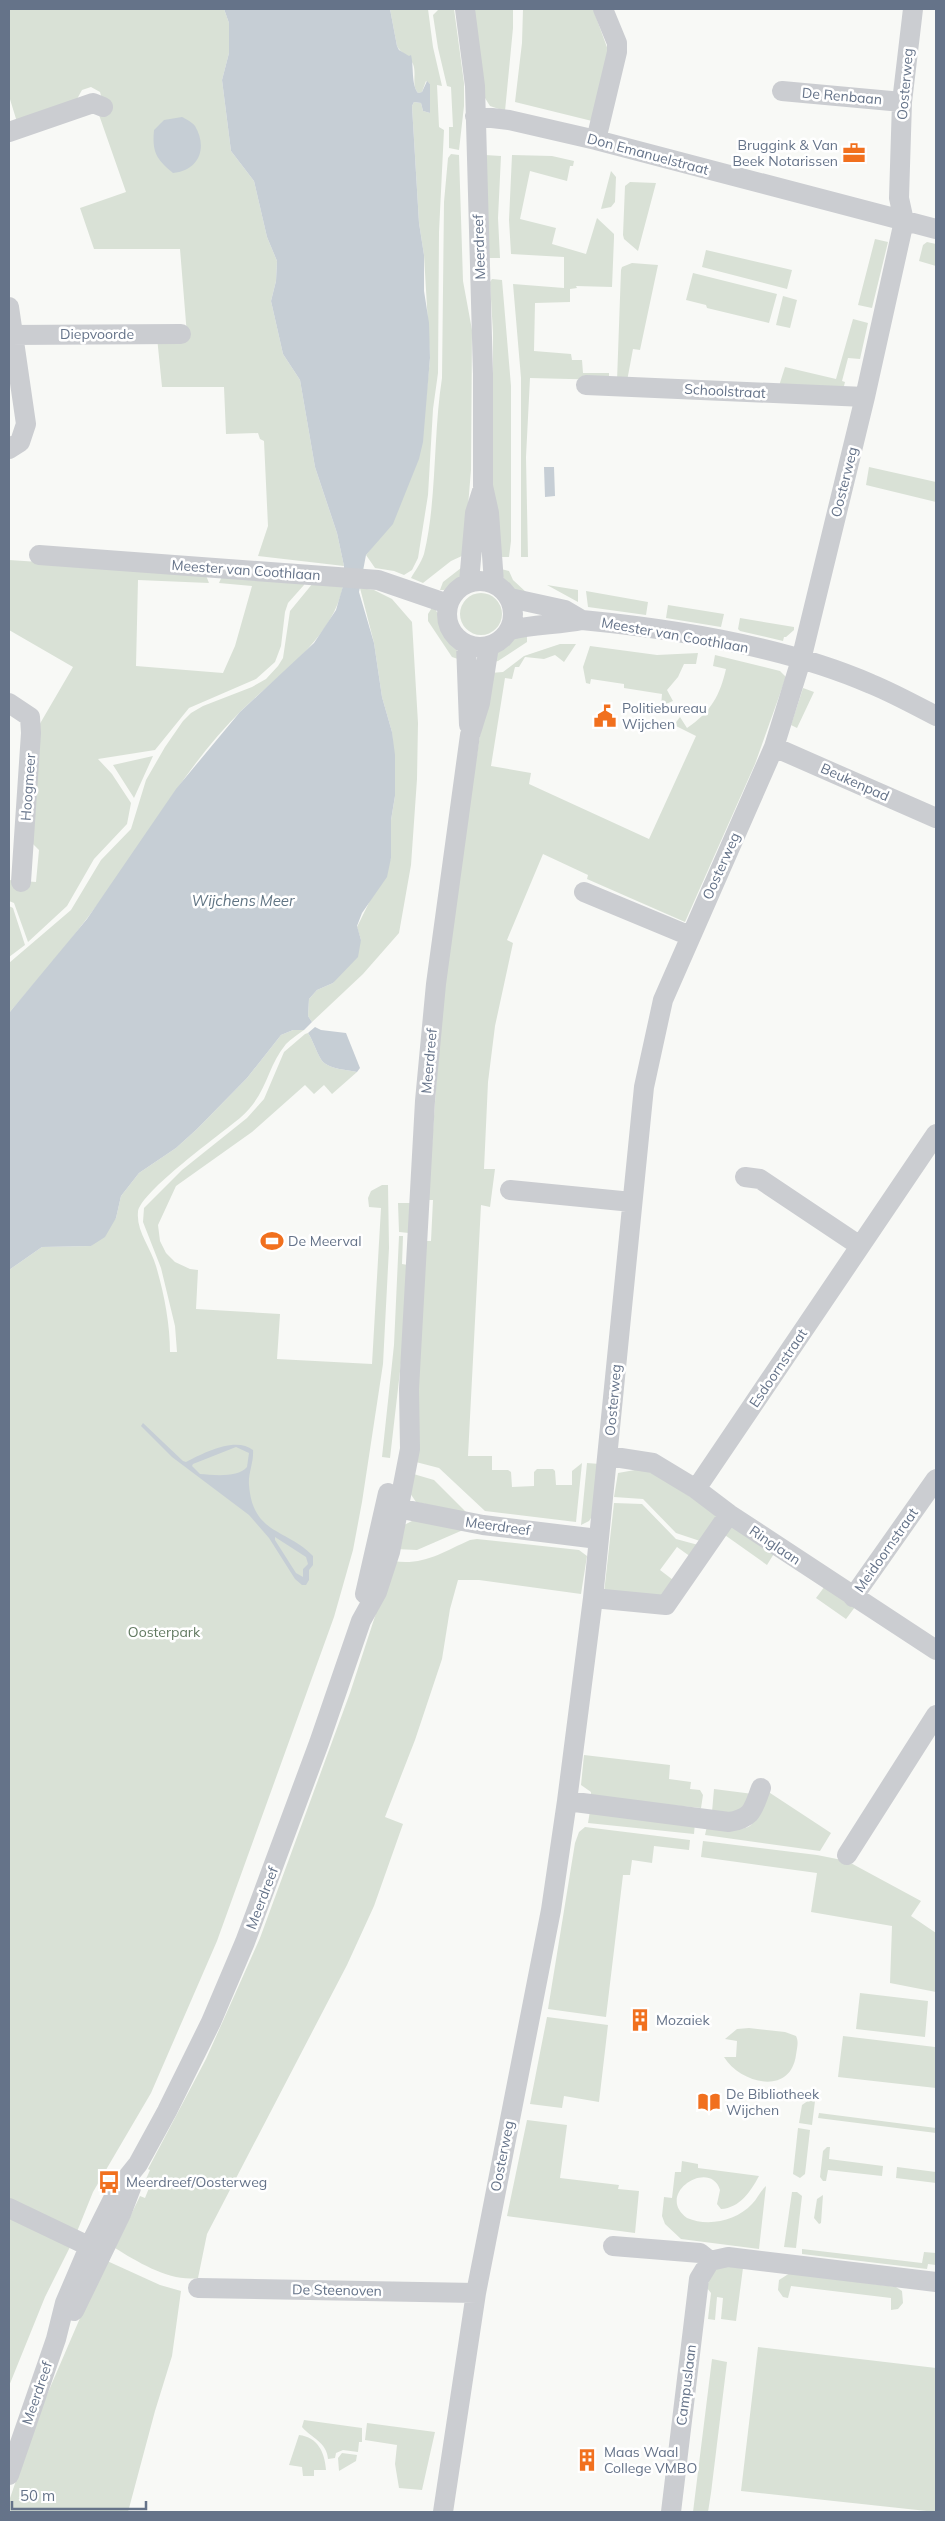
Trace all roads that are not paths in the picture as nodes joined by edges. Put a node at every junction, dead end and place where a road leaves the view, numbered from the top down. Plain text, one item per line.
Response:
1 (466, 9) edge
2 (603, 9) edge
3 (913, 9) edge
4 (782, 91) dead end
5 (902, 102) junction
6 (103, 107) dead end
7 (475, 116) junction
8 (10, 126) edge
9 (596, 140) junction
10 (904, 221) junction
11 (936, 229) edge
12 (9, 307) edge
13 (11, 334) edge
14 (181, 334) dead end
15 (586, 385) dead end
16 (865, 397) junction
17 (9, 449) edge
18 (483, 486) junction
19 (39, 555) dead end
20 (470, 582) junction
21 (494, 583) junction
22 (510, 598) junction
23 (448, 604) junction
24 (582, 620) junction
25 (510, 630) junction
26 (466, 644) junction
27 (489, 646) junction
28 (801, 660) junction
29 (9, 703) edge
30 (936, 716) edge
31 (470, 735) junction
32 (774, 746) junction
33 (936, 818) edge
34 (21, 882) dead end
35 (584, 892) dead end
36 (690, 936) junction
37 (936, 1134) edge
38 (745, 1177) dead end
39 (510, 1190) dead end
40 (632, 1202) junction
41 (860, 1246) junction
42 (608, 1456) junction
43 (936, 1479) edge
44 (696, 1489) junction
45 (392, 1507) junction
46 (729, 1514) junction
47 (598, 1539) junction
48 (853, 1597) junction
49 (593, 1598) junction
50 (936, 1650) edge
51 (936, 1715) edge
52 (761, 1788) dead end
53 (567, 1802) junction
54 (847, 1855) dead end
55 (9, 2208) edge
56 (613, 2246) dead end
57 (96, 2250) junction
58 (710, 2261) junction
59 (936, 2282) edge
60 (198, 2288) dead end
61 (476, 2293) junction
62 (9, 2475) edge
63 (443, 2512) edge
64 (671, 2512) edge

1 - 7 street, Meerdreef
2 - 9 street
3 - 5 street, Oosterweg
4 - 5 street, De Renbaan
5 - 10 street, Oosterweg
6 - 8 street
7 - 9 street, Don Emanuelstraat
7 - 18 street, Meerdreef
9 - 10 street, Don Emanuelstraat
10 - 11 street, Don Emanuelstraat
10 - 16 street, Oosterweg
12 - 13 street
13 - 14 street, Diepvoorde
13 - 17 street
15 - 16 street, Schoolstraat
16 - 28 street, Oosterweg
18 - 20 street, Meerdreef
18 - 21 street, Meerdreef
19 - 23 street, Meester van Coothlaan
20 - 21 street
20 - 23 street
21 - 22 street
22 - 24 street, Meester van Coothlaan
22 - 25 street
23 - 26 street
24 - 25 street, Meester van Coothlaan
24 - 28 street, Meester van Coothlaan
25 - 27 street
26 - 27 street
26 - 31 street, Meerdreef
27 - 31 street, Meerdreef
28 - 30 street, Meester van Coothlaan
28 - 32 street, Oosterweg
29 - 34 street, Hoogmeer
31 - 45 street, Meerdreef
32 - 33 street, Beukenpad
32 - 36 street, Oosterweg
35 - 36 street
36 - 40 street, Oosterweg
37 - 41 street, Esdoornstraat
38 - 41 street
39 - 40 street
40 - 42 street, Oosterweg
41 - 44 street, Esdoornstraat
42 - 44 street, Ringlaan
42 - 47 street, Oosterweg
43 - 48 street, Meidoornstraat
44 - 46 street, Ringlaan
45 - 47 street, Meerdreef
45 - 57 street, Meerdreef
46 - 48 street, Ringlaan
46 - 49 street
47 - 49 street, Oosterweg
48 - 50 street, Ringlaan
49 - 53 street, Oosterweg
51 - 54 street
52 - 53 street
53 - 61 street, Oosterweg
55 - 57 street
56 - 58 street
57 - 62 street, Meerdreef
58 - 59 street
58 - 64 street, Campuslaan
60 - 61 street, De Steenoven
61 - 63 street, Oosterweg

